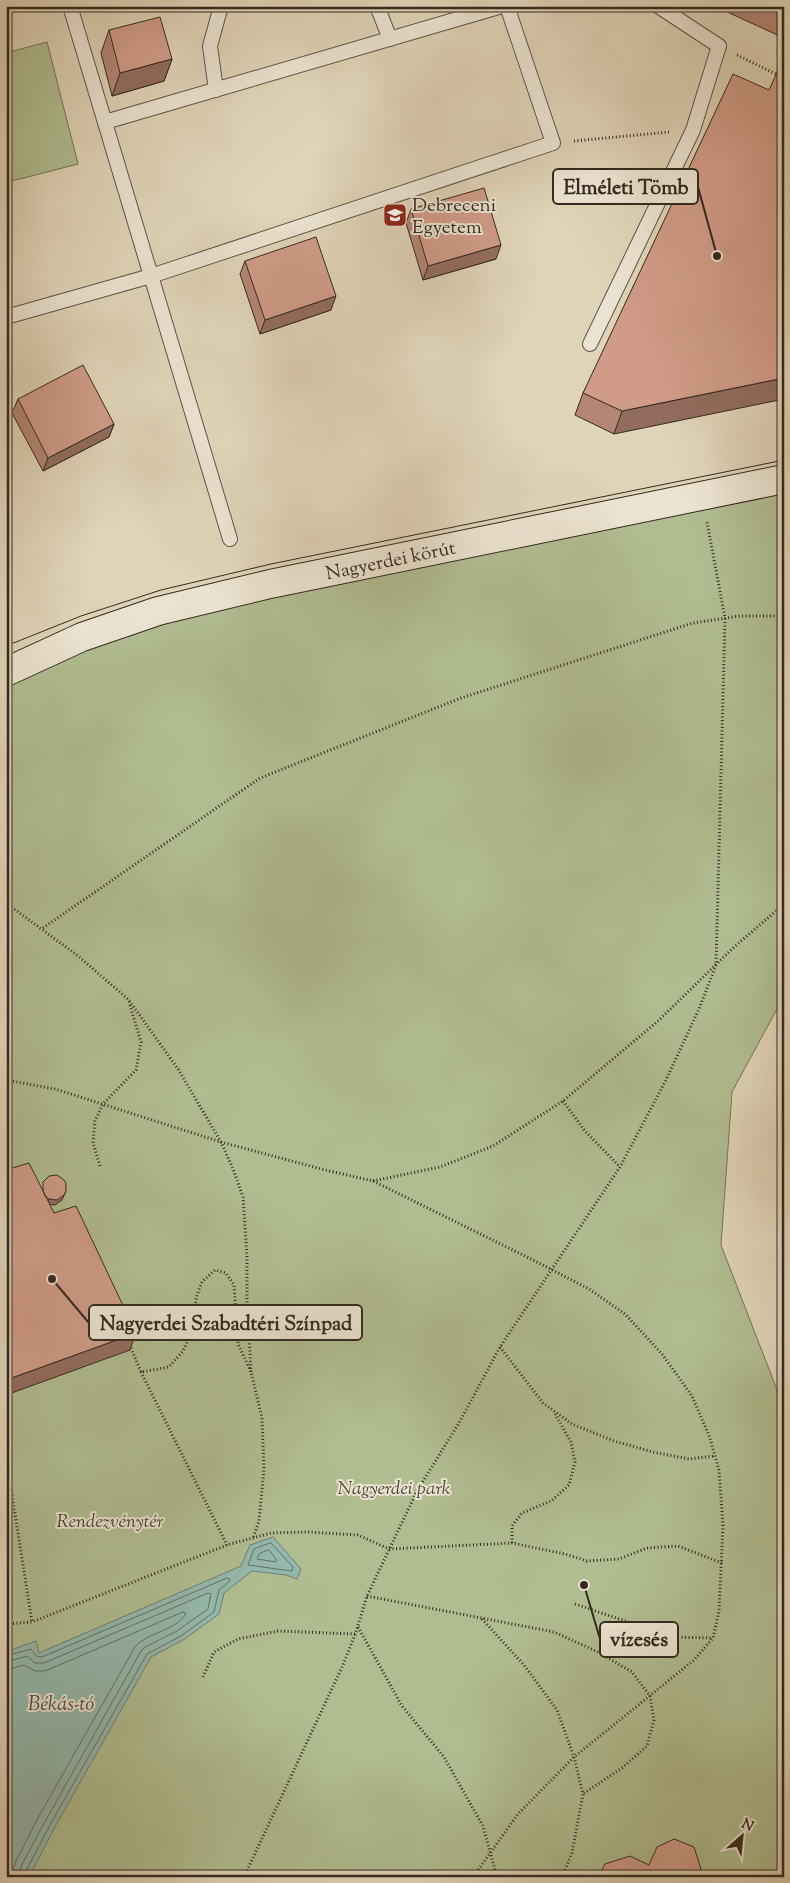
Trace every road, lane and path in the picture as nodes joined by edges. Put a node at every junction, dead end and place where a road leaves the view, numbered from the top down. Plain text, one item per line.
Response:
1 (70, 6) edge
2 (221, 6) edge
3 (377, 6) edge
4 (502, 6) edge
5 (507, 6) edge
6 (658, 6) edge
7 (390, 39) junction
8 (719, 46) junction
9 (784, 78) edge
10 (216, 90) junction
11 (105, 122) junction
12 (693, 130) junction
13 (553, 144) junction
14 (151, 276) junction
15 (6, 317) edge
16 (590, 344) dead end
17 (784, 479) edge
18 (701, 495) junction
19 (230, 538) dead end
20 (784, 616) edge
21 (725, 618) junction
22 (6, 672) edge
23 (6, 903) edge
24 (784, 904) edge
25 (43, 928) junction
26 (716, 965) junction
27 (128, 999) junction
28 (6, 1080) edge
29 (563, 1101) junction
30 (103, 1104) junction
31 (221, 1142) junction
32 (100, 1166) dead end
33 (620, 1167) junction
34 (373, 1181) junction
35 (552, 1270) junction
36 (500, 1347) junction
37 (131, 1348) edge
38 (141, 1372) junction
39 (251, 1372) junction
40 (554, 1411) junction
41 (715, 1456) junction
42 (6, 1457) edge
43 (253, 1538) junction
44 (512, 1544) junction
45 (226, 1545) junction
46 (388, 1549) junction
47 (722, 1563) junction
48 (367, 1596) junction
49 (575, 1604) dead end
50 (482, 1618) junction
51 (32, 1622) junction
52 (6, 1624) edge
53 (358, 1626) junction
54 (355, 1634) junction
55 (713, 1638) junction
56 (203, 1676) dead end
57 (650, 1696) junction
58 (574, 1756) junction
59 (583, 1794) junction
60 (489, 1853) junction
61 (244, 1877) edge
62 (473, 1877) edge
63 (497, 1877) edge
64 (562, 1877) edge

1 - 11 lane
2 - 10 lane
3 - 7 lane
4 - 7 lane
5 - 13 lane
6 - 8 lane
7 - 10 lane
8 - 9 path
8 - 12 lane
10 - 11 lane
11 - 14 lane
12 - 13 path
12 - 16 lane
13 - 14 lane
14 - 15 lane
14 - 19 lane
17 - 18 street, Nagyerdei körút
18 - 21 path
18 - 22 street, Nagyerdei körút
20 - 21 path
21 - 25 path
21 - 26 path
23 - 25 path
24 - 26 path
25 - 27 path
26 - 29 path
26 - 33 path
27 - 30 path
27 - 31 path
28 - 30 path
29 - 33 path
29 - 34 path
30 - 31 path
30 - 32 path
31 - 34 path
31 - 39 path
33 - 35 path
34 - 35 path
35 - 36 path
35 - 41 path
36 - 40 path
36 - 46 path
37 - 38 path
38 - 39 path
38 - 45 path
39 - 43 path
40 - 41 path
40 - 44 path
41 - 47 path
42 - 51 path
43 - 45 path
43 - 46 path
44 - 46 path
44 - 47 path
45 - 51 path
46 - 48 path
47 - 55 path
48 - 50 path
48 - 53 path
49 - 55 path
50 - 57 path
50 - 58 path
51 - 52 path
53 - 54 path
53 - 60 path
54 - 56 path
54 - 61 path
55 - 57 path
57 - 58 path
57 - 59 path
58 - 59 path
58 - 60 path
59 - 64 path
60 - 62 path
60 - 63 path

